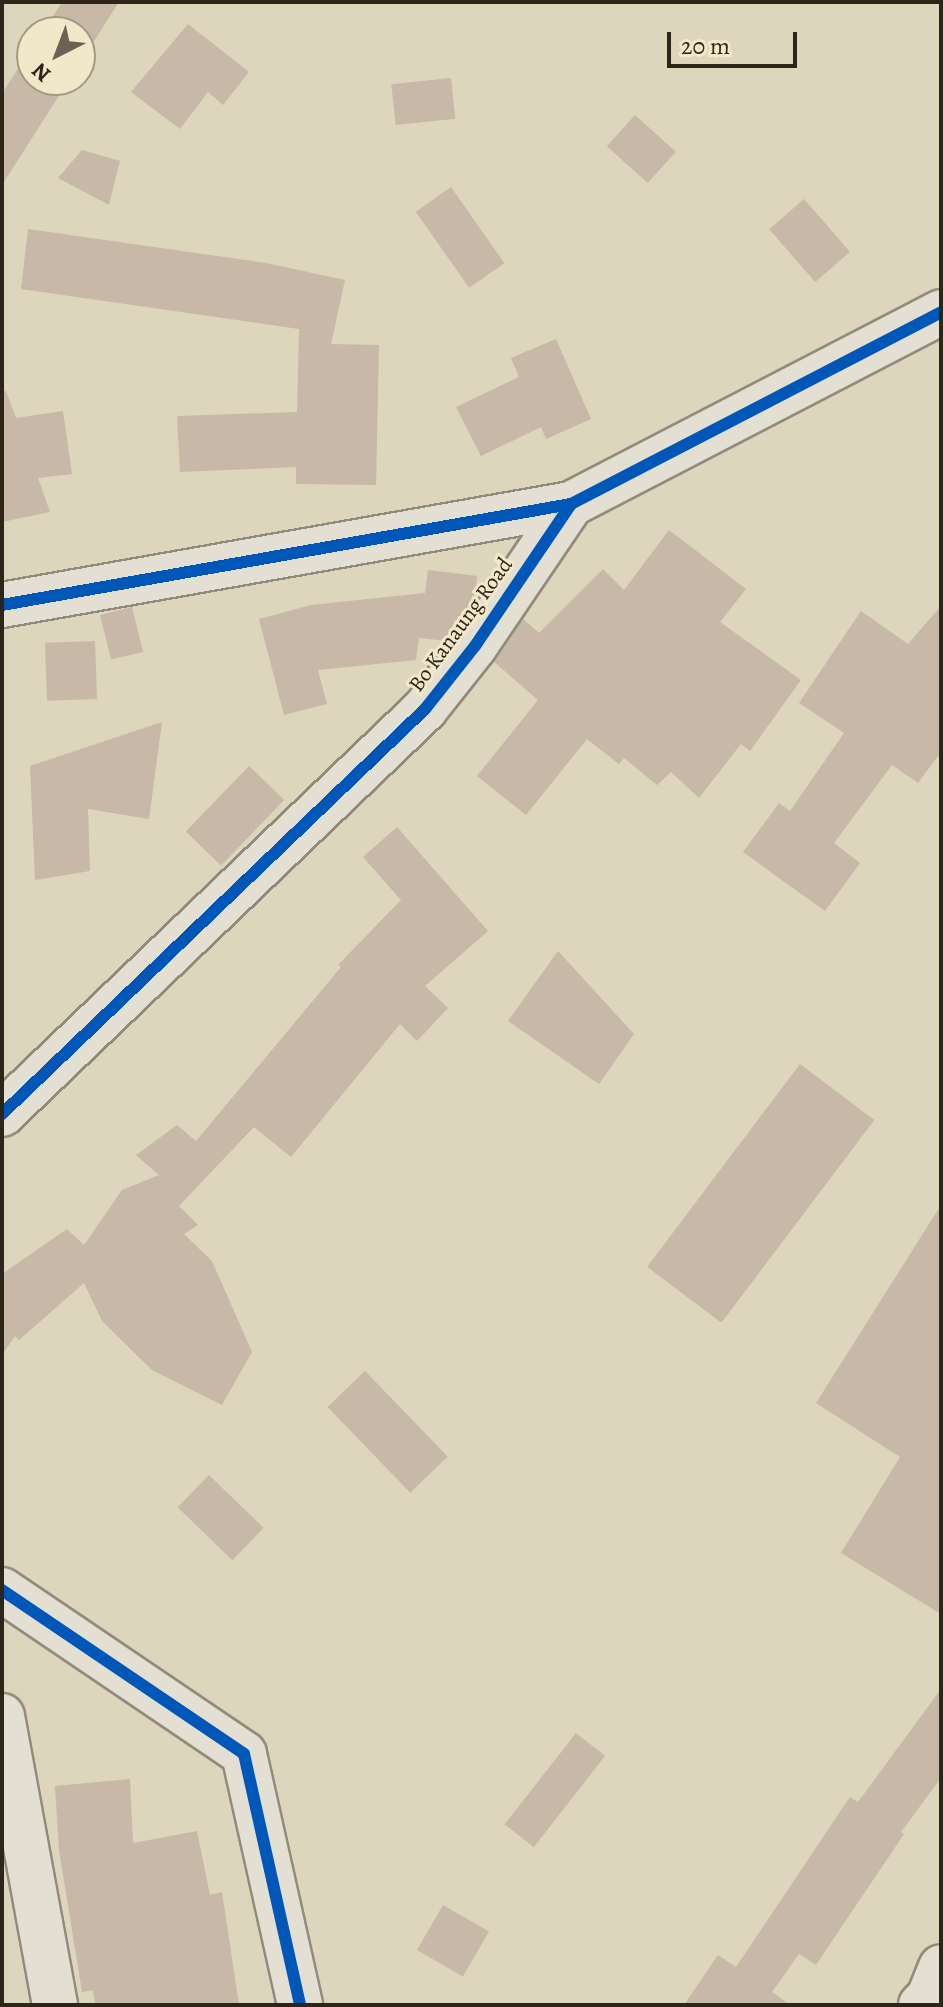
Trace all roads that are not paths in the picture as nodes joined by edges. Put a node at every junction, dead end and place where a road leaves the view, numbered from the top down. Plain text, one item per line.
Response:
1 (941, 312) edge
2 (571, 504) junction
3 (2, 605) edge
4 (2, 1114) edge
5 (2, 1590) edge
6 (2, 1716) edge
7 (941, 1967) edge
8 (55, 2005) edge
9 (300, 2005) edge
10 (921, 2005) edge

1 - 2 street, Bo Kanaung Road
2 - 3 street
2 - 4 street, Bo Kanaung Road
5 - 9 street
6 - 8 street
7 - 10 street

